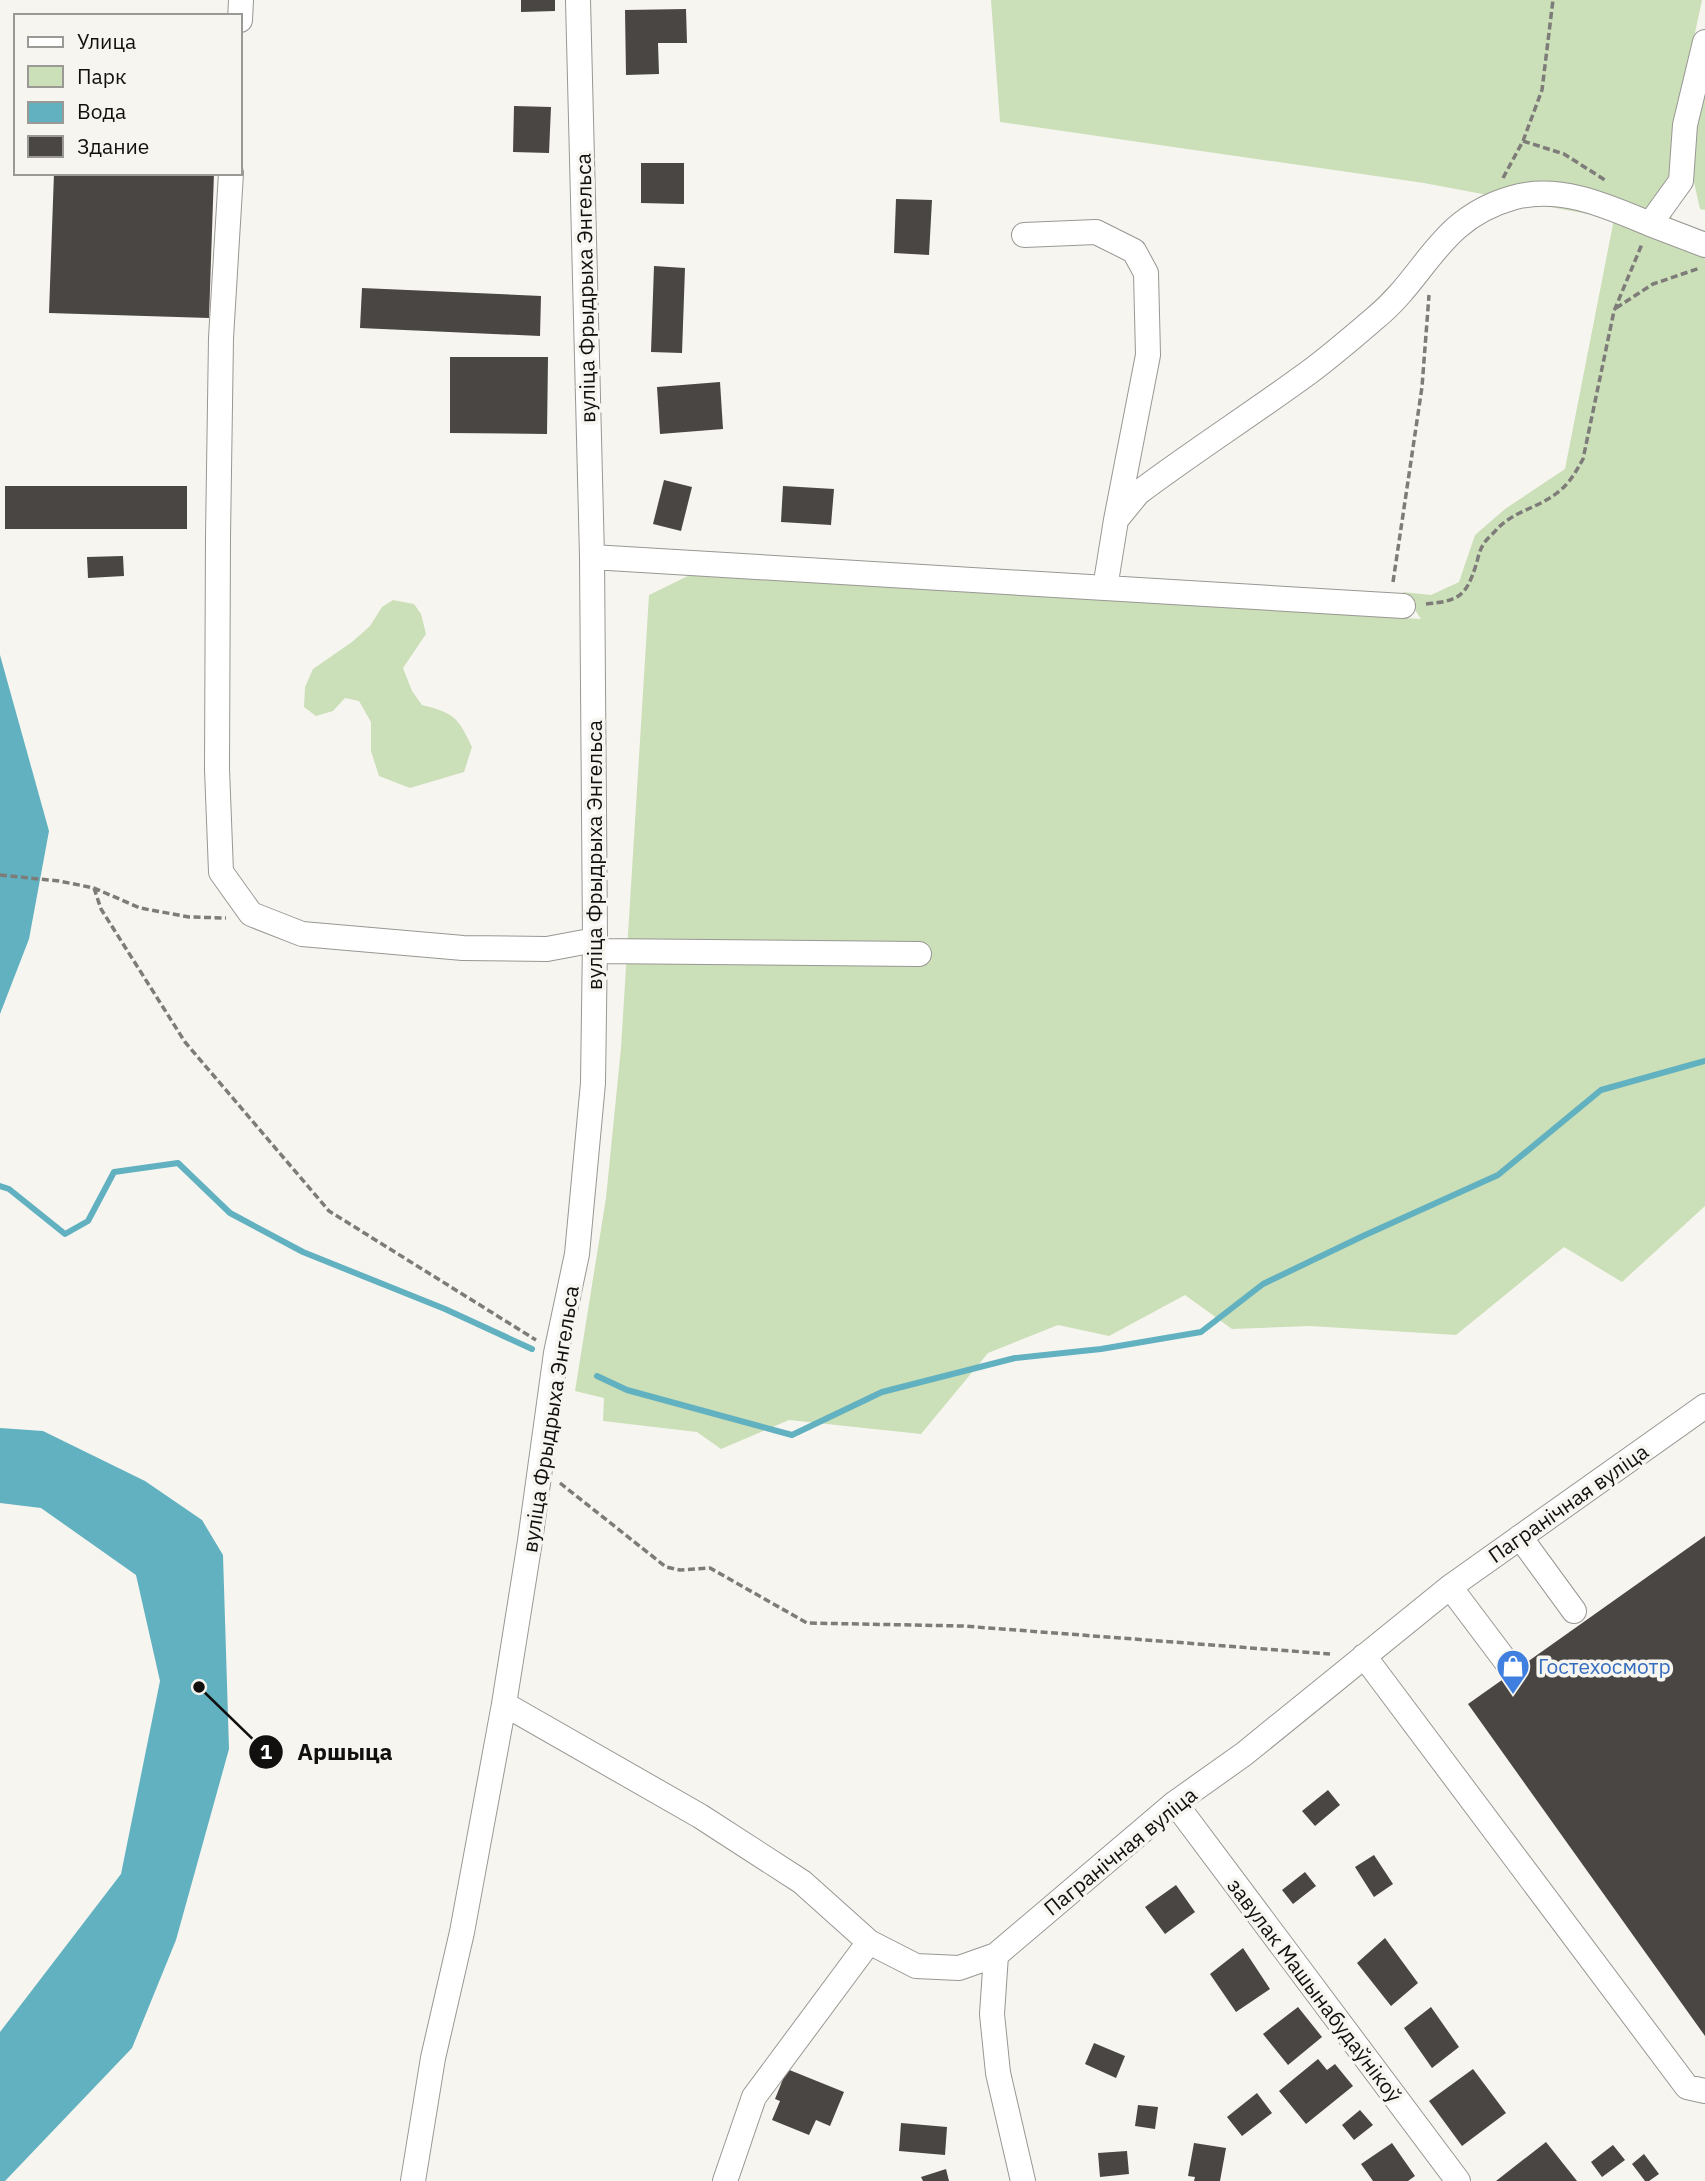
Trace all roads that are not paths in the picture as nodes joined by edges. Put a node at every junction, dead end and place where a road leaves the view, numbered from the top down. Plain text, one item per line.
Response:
1 (578, 0) edge
2 (1705, 42) edge
3 (231, 175) edge
4 (1650, 224) junction
5 (1024, 235) dead end
6 (1705, 245) edge
7 (1116, 520) junction
8 (592, 556) junction
9 (1105, 588) junction
10 (1397, 606) road end
11 (595, 946) junction
12 (919, 954) dead end
13 (1705, 1406) edge
14 (1520, 1537) junction
15 (1450, 1587) junction
16 (1574, 1611) dead end
17 (1364, 1656) junction
18 (1514, 1672) dead end
19 (504, 1704) junction
20 (1175, 1803) junction
21 (869, 1942) junction
22 (996, 1955) junction
23 (1705, 2091) edge
24 (1454, 2180) edge
25 (413, 2181) edge
26 (725, 2181) edge
27 (1023, 2181) edge

1 - 8 street, вуліца Фрыдрыха Энгельса
2 - 4 street
3 - 11 street
4 - 6 street
4 - 7 street
5 - 7 street
7 - 9 street
8 - 9 street
8 - 11 street, вуліца Фрыдрыха Энгельса
9 - 10 street
11 - 12 street
11 - 19 street, вуліца Фрыдрыха Энгельса
13 - 14 street, Пагранічная вуліца
14 - 15 street, Пагранічная вуліца
14 - 16 street
15 - 17 street, Пагранічная вуліца
15 - 18 street
17 - 20 street, Пагранічная вуліца
17 - 23 street
19 - 21 street, Пагранічная вуліца
19 - 25 street, вуліца Фрыдрыха Энгельса
20 - 22 street, Пагранічная вуліца
20 - 24 street, завулак Машынабудаўнікоў
21 - 22 street, Пагранічная вуліца
21 - 26 street
22 - 27 street

